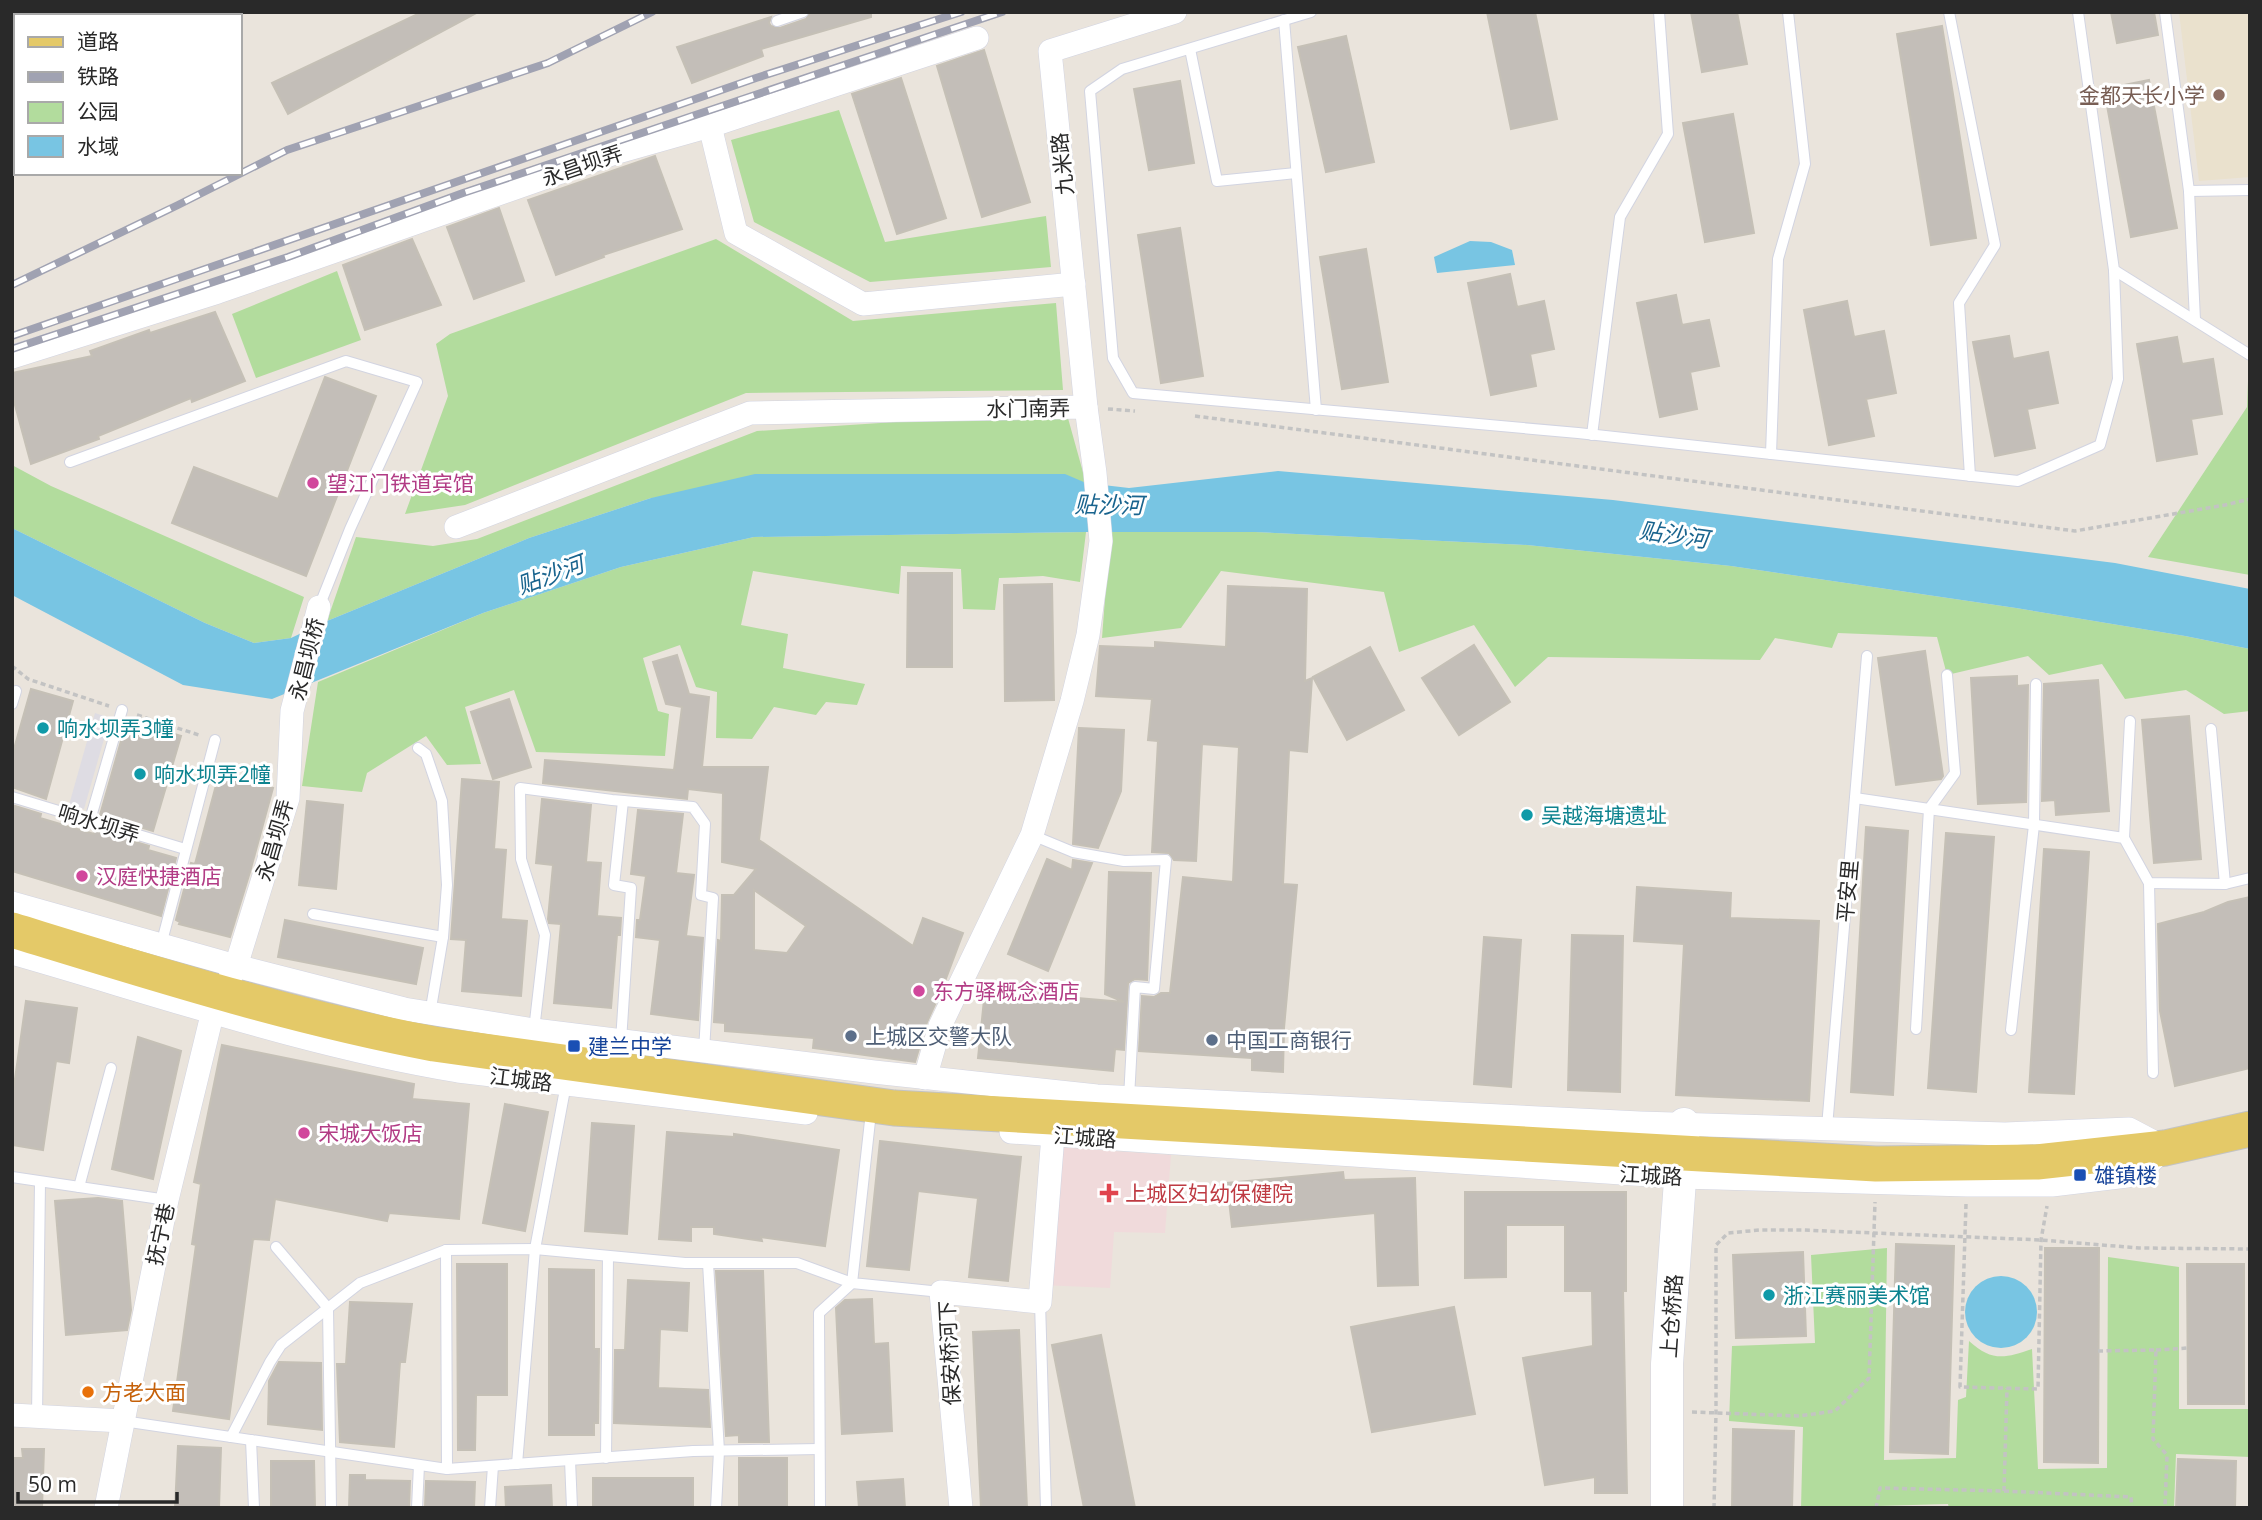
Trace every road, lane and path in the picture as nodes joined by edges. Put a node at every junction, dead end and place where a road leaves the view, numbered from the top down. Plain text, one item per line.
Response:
1 (803, 12) edge
2 (1175, 12) edge
3 (1311, 12) edge
4 (1658, 12) edge
5 (1787, 12) edge
6 (1949, 12) edge
7 (2078, 12) edge
8 (2165, 12) edge
9 (1284, 20) junction
10 (777, 21) dead end
11 (977, 38) dead end
12 (1190, 49) junction
13 (710, 126) junction
14 (1296, 173) junction
15 (2250, 190) edge
16 (2189, 191) junction
17 (2114, 270) junction
18 (1074, 284) junction
19 (2195, 320) junction
20 (2250, 355) edge
21 (12, 357) edge
22 (1086, 407) junction
23 (1316, 410) junction
24 (1136, 411) dead end
25 (1186, 415) dead end
26 (1592, 435) junction
27 (1771, 454) junction
28 (70, 461) dead end
29 (1970, 476) junction
30 (2250, 499) edge
31 (456, 527) dead end
32 (319, 607) joint
33 (1867, 656) dead end
34 (1947, 675) dead end
35 (2036, 684) dead end
36 (16, 691) dead end
37 (12, 704) edge
38 (122, 710) dead end
39 (292, 711) joint
40 (2130, 721) dead end
41 (2210, 729) dead end
42 (215, 740) dead end
43 (418, 748) dead end
44 (12, 797) edge
45 (1855, 798) junction
46 (624, 801) junction
47 (1929, 809) junction
48 (90, 821) junction
49 (2034, 825) junction
50 (1032, 835) junction
51 (2124, 838) junction
52 (185, 849) junction
53 (2250, 878) edge
54 (2149, 883) junction
55 (2225, 884) junction
56 (12, 903) edge
57 (313, 914) dead end
58 (12, 930) edge
59 (443, 937) junction
60 (162, 945) junction
61 (12, 954) edge
62 (224, 990) junction
63 (430, 1014) junction
64 (1916, 1029) dead end
65 (534, 1030) junction
66 (2011, 1030) dead end
67 (621, 1041) junction
68 (704, 1051) junction
69 (111, 1068) dead end
70 (2153, 1073) dead end
71 (925, 1078) junction
72 (566, 1084) junction
73 (1129, 1098) junction
74 (870, 1121) junction
75 (1827, 1127) junction
76 (2250, 1129) edge
77 (1053, 1135) junction
78 (2165, 1148) junction
79 (1682, 1151) junction
80 (12, 1178) edge
81 (40, 1182) junction
82 (1875, 1182) junction
83 (1967, 1185) junction
84 (2052, 1185) junction
85 (79, 1187) junction
86 (167, 1200) junction
87 (1874, 1232) junction
88 (1965, 1236) junction
89 (2041, 1240) junction
90 (276, 1247) dead end
91 (535, 1249) junction
92 (2250, 1249) edge
93 (446, 1250) junction
94 (608, 1256) junction
95 (708, 1263) junction
96 (852, 1283) junction
97 (942, 1292) junction
98 (1041, 1302) junction
99 (328, 1308) junction
100 (2188, 1348) dead end
101 (2156, 1350) junction
102 (2098, 1351) dead end
103 (2007, 1388) junction
104 (1667, 1412) junction
105 (1716, 1412) junction
106 (12, 1415) edge
107 (37, 1417) junction
108 (122, 1421) junction
109 (232, 1437) junction
110 (251, 1440) junction
111 (820, 1449) junction
112 (719, 1451) junction
113 (330, 1452) junction
114 (606, 1458) junction
115 (570, 1460) junction
116 (517, 1464) junction
117 (419, 1465) junction
118 (492, 1466) junction
119 (447, 1469) junction
120 (2004, 1491) junction
121 (106, 1508) edge
122 (254, 1508) edge
123 (331, 1508) edge
124 (417, 1508) edge
125 (490, 1508) edge
126 (572, 1508) edge
127 (716, 1508) edge
128 (820, 1508) edge
129 (961, 1508) edge
130 (1046, 1508) edge
131 (1667, 1508) edge
132 (1714, 1508) edge
133 (1876, 1508) edge
134 (2132, 1508) edge
135 (2165, 1508) edge

1 - 10 lane
2 - 18 street, 九米路
3 - 9 lane
4 - 26 lane
5 - 27 lane
6 - 29 lane
7 - 17 lane
8 - 16 lane
9 - 12 lane
9 - 14 lane
11 - 13 street, 永昌坝弄
12 - 14 lane
12 - 23 lane
13 - 18 street
13 - 21 street, 永昌坝弄
14 - 23 lane
15 - 16 lane
16 - 19 lane
17 - 19 lane
17 - 29 lane
18 - 22 street, 九米路
19 - 20 lane
22 - 24 path
22 - 31 street, 水门南弄
22 - 50 street, 水门南弄
23 - 26 lane
25 - 30 path
26 - 27 lane
27 - 29 lane
28 - 32 lane
32 - 39 street, 永昌坝桥
33 - 45 lane, 平安里
34 - 47 lane
35 - 49 lane
36 - 37 lane
38 - 48 lane
39 - 62 street, 永昌坝弄
40 - 51 lane
41 - 55 lane
42 - 52 lane
43 - 59 lane
44 - 48 lane, 响水坝弄
45 - 47 lane
45 - 75 lane, 平安里
46 - 65 lane
46 - 67 lane
46 - 68 lane
47 - 49 lane
47 - 64 lane
48 - 52 lane, 响水坝弄
49 - 51 lane
49 - 66 lane
50 - 71 street, 水门南弄
50 - 73 lane
51 - 54 lane
52 - 60 lane
53 - 55 lane
54 - 55 lane
54 - 70 lane
56 - 60 street, 江城路
57 - 59 lane
58 - 62 main road, 江城路
59 - 63 lane
60 - 62 street, 江城路
61 - 62 street, 江城路
62 - 63 street, 江城路
62 - 72 street, 江城路
62 - 79 main road, 江城路
62 - 86 street, 抚宁巷
63 - 65 street, 江城路
65 - 67 street, 江城路
67 - 68 street, 江城路
68 - 71 street, 江城路
69 - 85 lane
71 - 73 street, 江城路
72 - 74 street, 江城路
72 - 91 lane
73 - 79 street, 江城路
74 - 77 street, 江城路
74 - 96 lane
75 - 78 street, 江城路
75 - 79 street, 江城路
76 - 78 main road, 江城路
77 - 79 street, 江城路
77 - 98 street
78 - 79 main road, 江城路
78 - 84 street, 江城路
79 - 82 street, 江城路
79 - 104 street, 上仓桥路
80 - 81 lane
81 - 85 lane
81 - 107 lane
82 - 83 street, 江城路
82 - 87 path
83 - 84 street, 江城路
83 - 88 path
84 - 89 path
85 - 86 lane
86 - 108 street, 抚宁巷
87 - 88 path
87 - 105 path
87 - 105 path
88 - 89 path
88 - 103 path
89 - 92 path
89 - 103 path
90 - 99 lane
91 - 93 lane
91 - 94 lane
91 - 116 lane
93 - 99 lane
93 - 119 lane
94 - 95 lane
94 - 114 lane
95 - 96 lane
95 - 112 lane
96 - 97 lane
96 - 111 lane
97 - 98 street, 保安桥河下
97 - 129 street, 保安桥河下
98 - 130 lane
99 - 109 lane
99 - 113 lane
100 - 101 path
101 - 102 path
101 - 135 path
103 - 120 path
104 - 105 path
104 - 131 street, 上仓桥路
105 - 132 path
106 - 107 street
107 - 108 street
108 - 109 lane
108 - 121 street, 抚宁巷
109 - 110 lane
110 - 113 lane
110 - 122 lane
111 - 112 lane
111 - 128 lane
112 - 114 lane
112 - 127 lane
113 - 117 lane
113 - 123 lane
114 - 115 lane
115 - 116 lane
115 - 126 lane
116 - 118 lane
117 - 119 lane
117 - 124 lane
118 - 119 lane
118 - 125 lane
120 - 133 path
120 - 134 path

